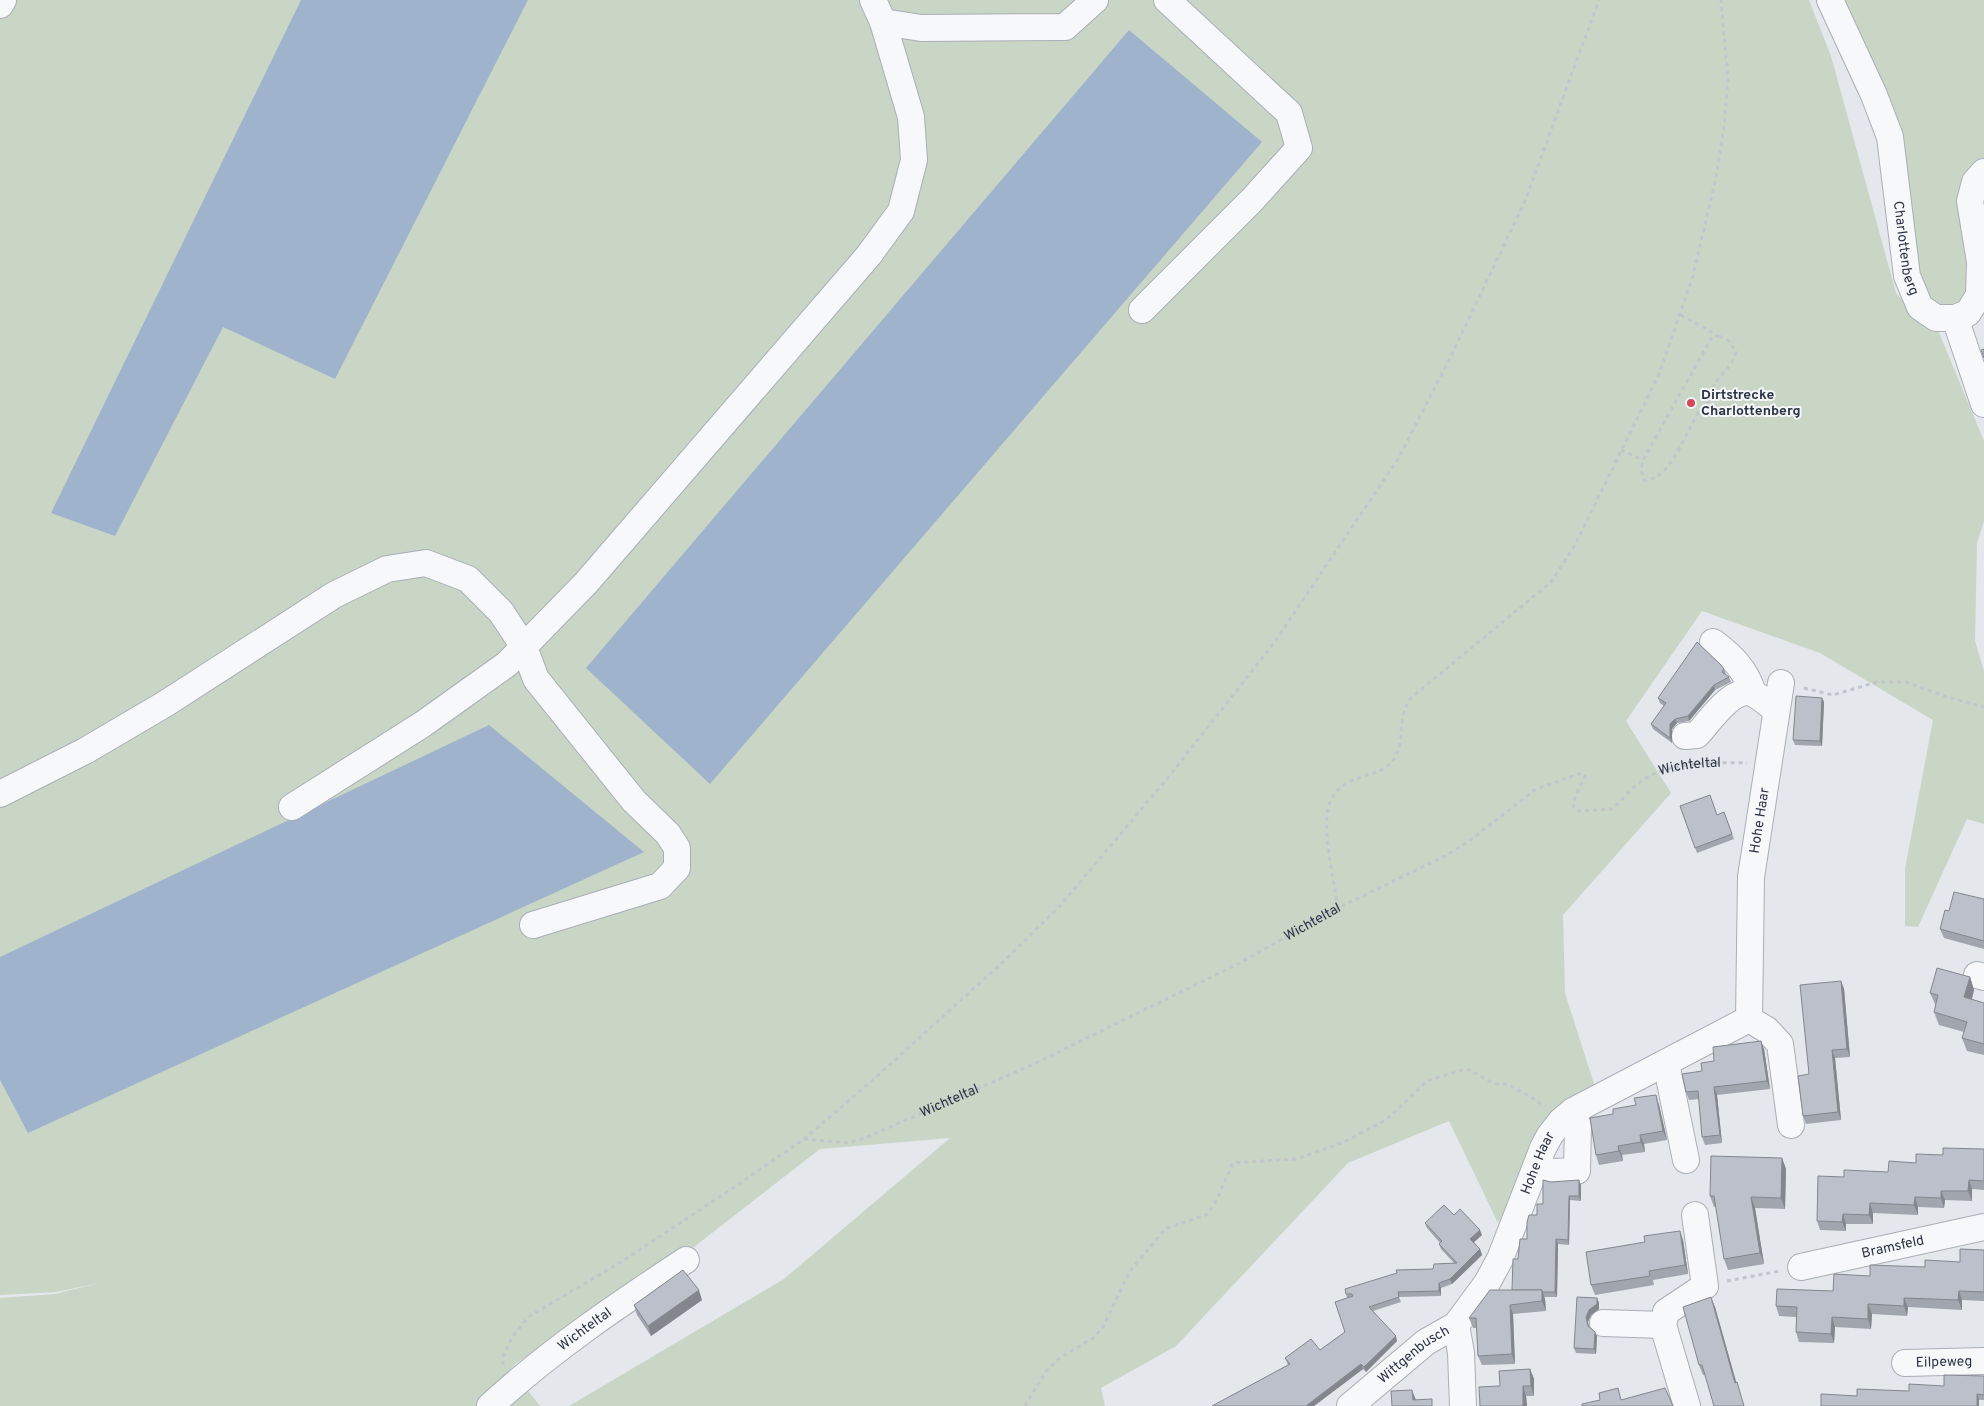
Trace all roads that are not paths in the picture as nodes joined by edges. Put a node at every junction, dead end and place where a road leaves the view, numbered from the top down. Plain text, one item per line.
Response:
1 (3, 0) edge
2 (1095, 0) edge
3 (1167, 0) edge
4 (1830, 0) edge
5 (0, 5) edge
6 (878, 11) edge
7 (1984, 172) edge
8 (1142, 310) dead end
9 (1955, 318) junction
10 (1984, 404) edge
11 (1713, 642) dead end
12 (524, 647) junction
13 (1781, 683) road end
14 (1753, 693) junction
15 (1776, 710) junction
16 (1685, 736) dead end
17 (0, 794) edge
18 (292, 807) dead end
19 (533, 925) dead end
20 (1749, 1019) junction
21 (1666, 1063) junction
22 (1567, 1116) junction
23 (1791, 1124) dead end
24 (1686, 1160) dead end
25 (1552, 1172) dead end
26 (1695, 1216) dead end
27 (1984, 1227) edge
28 (686, 1260) dead end
29 (1801, 1267) road end
30 (1603, 1323) dead end
31 (1456, 1325) junction
32 (1663, 1325) junction
33 (1984, 1361) edge
34 (1904, 1363) dead end
35 (498, 1399) edge
36 (1350, 1406) edge
37 (1463, 1406) edge
38 (1687, 1406) edge

1 - 5 street
2 - 6 street
3 - 8 street
4 - 9 street, Charlottenberg
6 - 12 street
7 - 9 street
9 - 10 street
11 - 14 street
12 - 17 street
12 - 18 street
12 - 19 street
13 - 15 street, Hohe Haar
14 - 15 street
14 - 16 street
15 - 20 street, Hohe Haar
20 - 21 street, Hohe Haar
20 - 23 street
21 - 22 street, Hohe Haar
21 - 24 street
22 - 25 street
22 - 31 street, Hohe Haar
26 - 32 street
27 - 29 street, Bramsfeld
28 - 35 street, Wichteltal
30 - 32 street
31 - 36 street, Wittgenbusch
31 - 37 street
32 - 38 street
33 - 34 street, Eilpeweg

